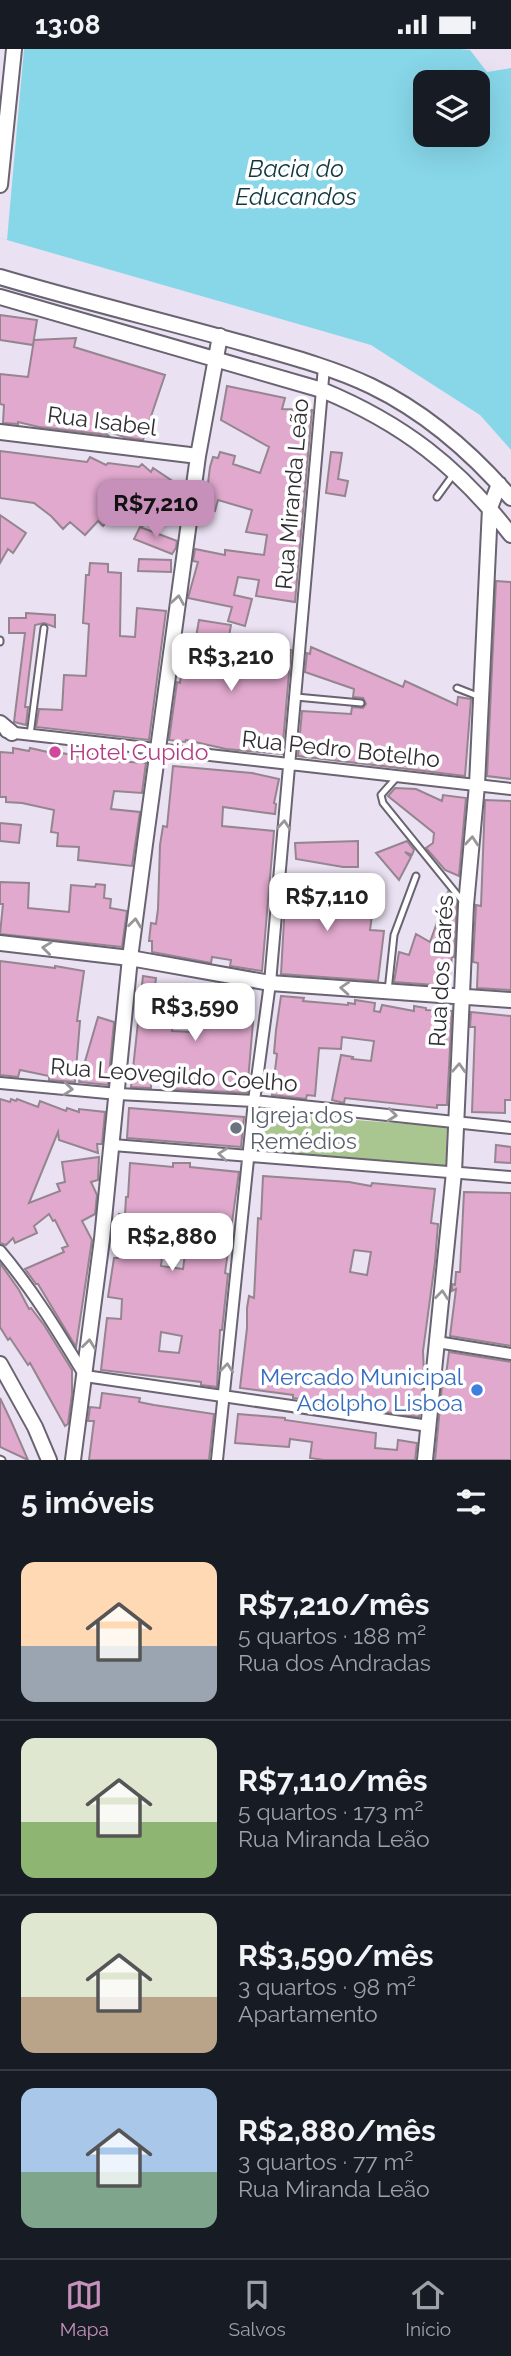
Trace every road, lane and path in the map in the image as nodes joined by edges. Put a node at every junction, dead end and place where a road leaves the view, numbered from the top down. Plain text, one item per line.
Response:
1 (13, 49) edge
2 (0, 185) edge
3 (0, 277) edge
4 (0, 297) edge
5 (220, 337) junction
6 (216, 361) junction
7 (324, 367) junction
8 (322, 390) junction
9 (0, 432) edge
10 (198, 456) junction
11 (455, 472) junction
12 (499, 484) junction
13 (437, 497) dead end
14 (511, 498) edge
15 (490, 508) junction
16 (511, 535) edge
17 (44, 628) dead end
18 (457, 688) dead end
19 (296, 697) junction
20 (482, 698) junction
21 (361, 703) dead end
22 (0, 723) edge
23 (6, 732) edge
24 (30, 735) junction
25 (158, 749) junction
26 (290, 765) junction
27 (397, 777) junction
28 (477, 785) junction
29 (511, 789) edge
30 (416, 876) dead end
31 (466, 905) junction
32 (0, 943) edge
33 (130, 958) junction
34 (270, 983) junction
35 (388, 991) junction
36 (462, 997) junction
37 (511, 1000) edge
38 (0, 1083) edge
39 (118, 1094) junction
40 (254, 1101) junction
41 (457, 1121) junction
42 (511, 1128) edge
43 (113, 1145) junction
44 (249, 1156) junction
45 (454, 1172) junction
46 (511, 1177) edge
47 (0, 1251) edge
48 (437, 1342) junction
49 (511, 1354) edge
50 (0, 1364) edge
51 (85, 1376) junction
52 (223, 1397) junction
53 (429, 1426) junction
54 (48, 1460) edge
55 (73, 1460) edge
56 (217, 1460) edge
57 (425, 1460) edge

1 - 2 street
3 - 5 street
4 - 6 street
5 - 6 street
5 - 7 street
6 - 8 street
6 - 10 street
7 - 8 street, Rua Miranda Leão
7 - 12 street
8 - 11 street
8 - 19 street, Rua Miranda Leão
9 - 10 street, Rua Isabel
25 -> 10 street
11 - 13 lane
11 - 15 street
12 - 14 street
12 - 15 street, Rua dos Barés
15 - 16 street
15 - 20 street, Rua dos Barés
17 - 24 lane
18 - 20 lane
19 - 21 lane
19 - 26 street, Rua Miranda Leão
20 - 28 street, Rua dos Barés
22 - 23 street
23 - 24 street, Rua Pedro Botelho
24 - 25 street, Rua Pedro Botelho
25 - 26 street, Rua Pedro Botelho
33 -> 25 street
26 - 27 street, Rua Pedro Botelho
34 -> 26 street, Rua Miranda Leão
27 - 28 street, Rua Pedro Botelho
27 - 31 lane
28 - 29 street, Rua Pedro Botelho
31 -> 28 street, Rua dos Barés
30 - 35 lane
31 - 36 street, Rua dos Barés
33 -> 32 street
33 - 34 street
33 - 39 street
35 -> 34 street
34 - 40 street, Rua Miranda Leão
35 - 36 street
36 - 37 street
41 -> 36 street, Rua dos Barés
38 -> 39 street, Rua Leovegildo Coelho
39 - 40 street, Rua Leovegildo Coelho
39 - 43 street
40 -> 41 street, Rua Leovegildo Coelho
40 - 44 street, Rua Miranda Leão
41 - 42 street, Rua Leovegildo Coelho
41 - 45 street, Rua dos Barés
44 -> 43 street
51 -> 43 street
44 - 45 street
52 -> 44 street, Rua Miranda Leão
45 - 46 street
48 -> 45 street, Rua dos Barés
47 - 51 street
48 - 49 street
48 - 53 street, Rua dos Barés
50 - 54 street
51 - 52 street
51 - 55 street
52 - 53 street
52 - 56 street, Rua Miranda Leão
53 - 57 street, Rua dos Barés

